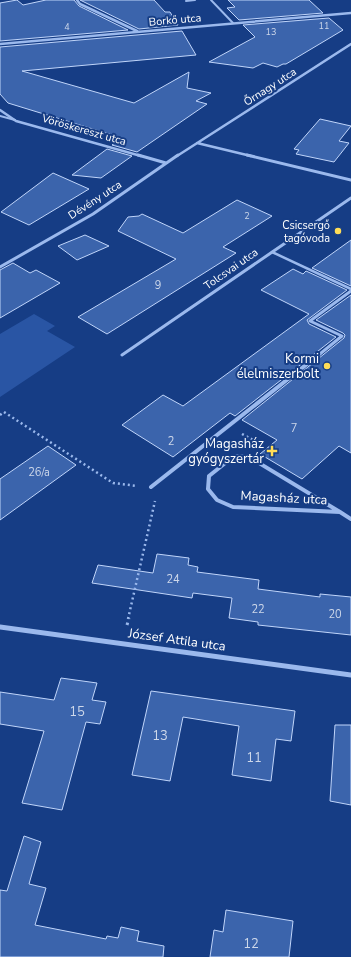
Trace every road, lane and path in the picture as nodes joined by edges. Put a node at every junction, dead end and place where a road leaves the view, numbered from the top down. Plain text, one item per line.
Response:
1 (77, 0) edge
2 (195, 0) edge
3 (211, 0) edge
4 (186, 1) dead end
5 (351, 14) edge
6 (233, 24) junction
7 (138, 32) junction
8 (0, 44) edge
9 (351, 44) edge
10 (0, 110) edge
11 (0, 116) edge
12 (16, 121) junction
13 (197, 143) junction
14 (166, 162) junction
15 (351, 180) edge
16 (351, 198) edge
17 (272, 252) junction
18 (0, 267) edge
19 (351, 290) edge
20 (122, 355) dead end
21 (0, 415) edge
22 (228, 426) junction
23 (263, 446) dead end
24 (151, 487) junction
25 (340, 512) junction
26 (351, 519) edge
27 (127, 625) dead end
28 (0, 627) edge
29 (351, 675) edge

1 - 7 street
2 - 4 lane
3 - 6 lane
5 - 6 street, Borkő utca
6 - 7 street, Borkő utca
7 - 8 street, Borkő utca
9 - 13 street, Őrnagy utca
10 - 12 street, Vöröskereszt utca
11 - 12 lane
12 - 14 street, Vöröskereszt utca
13 - 14 street, Dévény utca
13 - 15 street
14 - 18 street, Dévény utca
16 - 17 street, Tolcsvai utca
17 - 19 lane
17 - 20 street, Tolcsvai utca
19 - 22 street
21 - 24 path
22 - 23 path
22 - 24 street
24 - 27 path
25 - 25 street, Magasház utca
25 - 26 street, Magasház utca
28 - 29 street, József Attila utca

